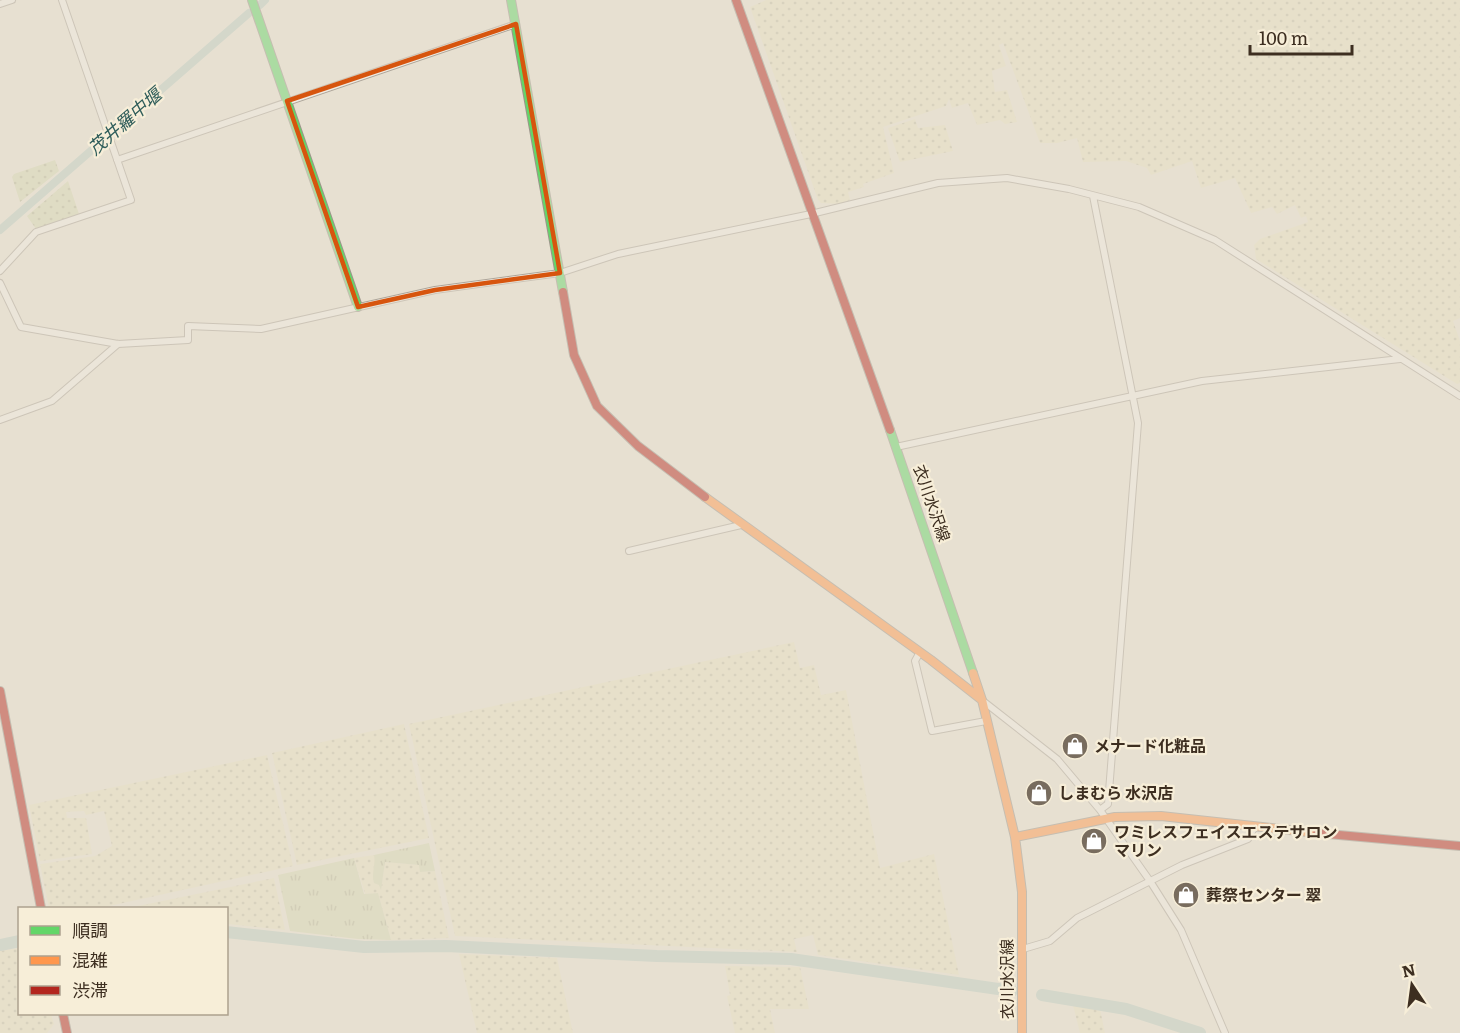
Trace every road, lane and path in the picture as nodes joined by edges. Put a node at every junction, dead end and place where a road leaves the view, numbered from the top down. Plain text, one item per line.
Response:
1 (12, 0) edge
2 (62, 0) edge
3 (252, 0) edge
4 (511, 0) edge
5 (736, 0) edge
6 (0, 4) edge
7 (516, 24) junction
8 (287, 101) junction
9 (117, 160) junction
10 (1093, 196) junction
11 (811, 214) junction
12 (0, 271) edge
13 (560, 273) junction
14 (0, 283) edge
15 (358, 307) junction
16 (118, 344) junction
17 (1401, 359) junction
18 (1133, 395) junction
19 (1460, 396) edge
20 (0, 420) edge
21 (896, 447) junction
22 (741, 525) junction
23 (629, 551) dead end
24 (920, 652) junction
25 (0, 691) edge
26 (982, 700) junction
27 (986, 721) junction
28 (1100, 810) junction
29 (1104, 819) junction
30 (1254, 828) junction
31 (1016, 837) junction
32 (1460, 846) edge
33 (1150, 881) junction
34 (41, 907) edge
35 (1023, 949) junction
36 (63, 1015) edge
37 (67, 1033) edge
38 (1022, 1033) edge
39 (1225, 1033) edge

1 - 6 street
2 - 9 street
3 - 8 street
4 - 7 street
5 - 11 street, 衣川水沢線
7 - 8 street
7 - 13 street
8 - 9 street
8 - 15 street
9 - 12 street
10 - 11 street
10 - 17 street
10 - 18 street
11 - 13 street
11 - 21 street, 衣川水沢線
13 - 15 street
13 - 22 street
14 - 16 street
15 - 16 street
16 - 20 street
17 - 18 street
17 - 19 street
18 - 21 street
18 - 28 street
21 - 26 street, 衣川水沢線
22 - 23 street
22 - 24 street
24 - 26 street
24 - 27 street
25 - 34 street
26 - 27 street, 衣川水沢線
26 - 28 street
27 - 31 street, 衣川水沢線
28 - 29 street
29 - 30 street
29 - 31 street
29 - 33 street
30 - 32 street
30 - 33 street
31 - 35 street, 衣川水沢線
33 - 35 street
33 - 39 street
35 - 38 street, 衣川水沢線
36 - 37 street

